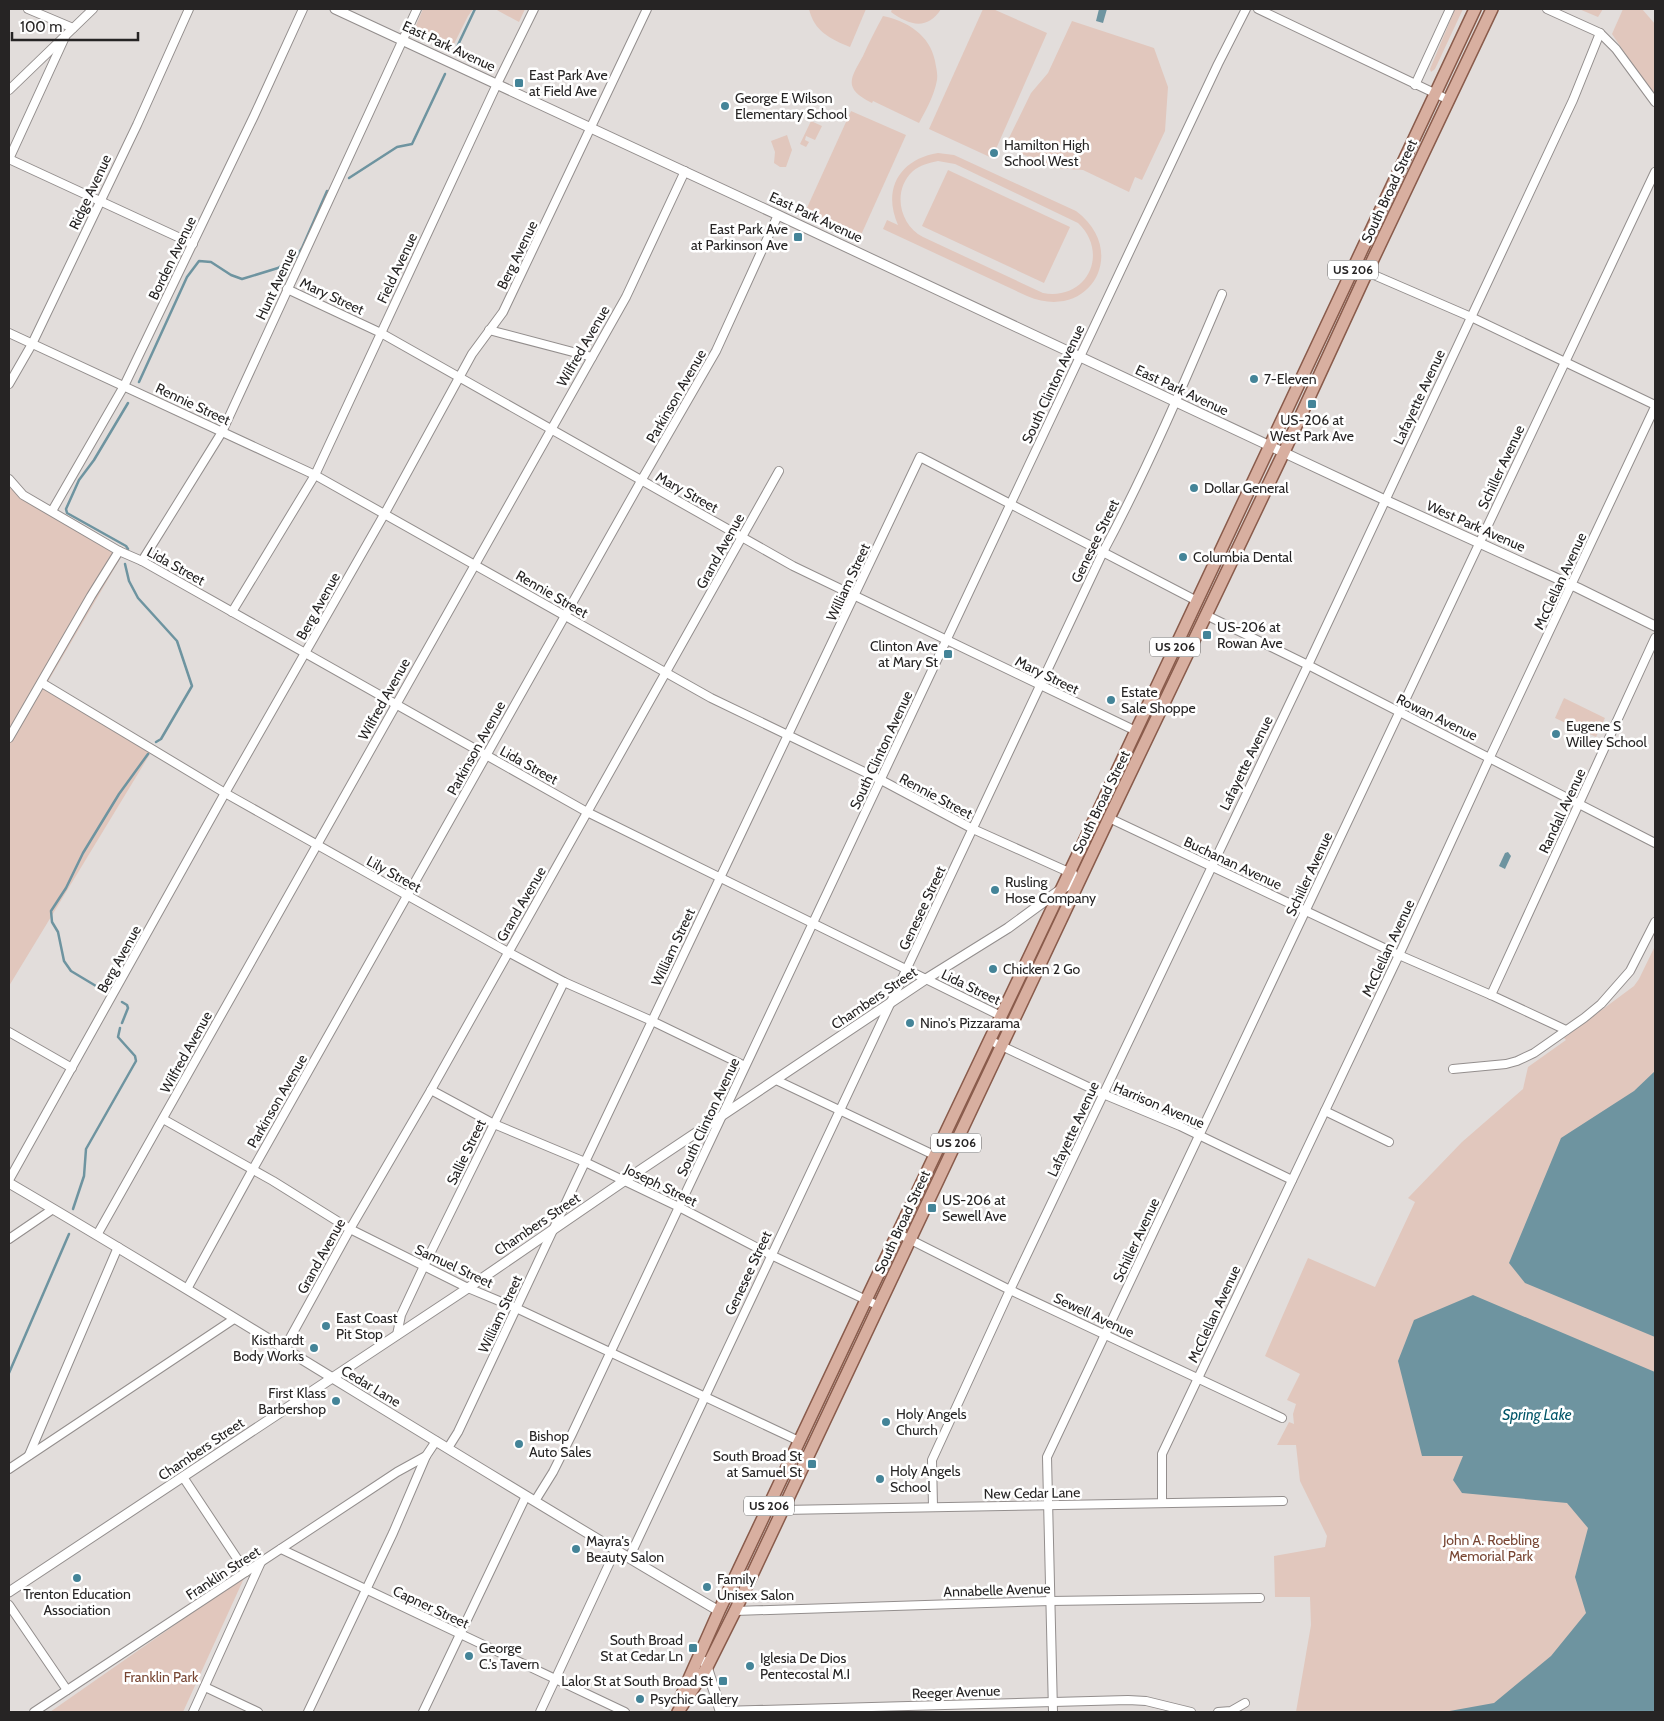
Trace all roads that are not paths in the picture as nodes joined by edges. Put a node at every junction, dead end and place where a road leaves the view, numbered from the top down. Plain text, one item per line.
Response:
1 (28, 9) edge
2 (94, 9) edge
3 (189, 9) edge
4 (303, 9) edge
5 (335, 9) edge
6 (416, 9) edge
7 (534, 9) edge
8 (647, 9) edge
9 (1246, 9) edge
10 (1258, 9) edge
11 (1450, 9) edge
12 (1475, 9) edge
13 (1492, 9) edge
14 (1547, 9) edge
15 (73, 28) junction
16 (1600, 33) junction
17 (65, 36) junction
18 (402, 39) junction
19 (497, 84) junction
20 (1415, 85) junction
21 (9, 90) edge
22 (1436, 95) junction
23 (1449, 100) junction
24 (1655, 102) edge
25 (592, 128) junction
26 (9, 159) edge
27 (685, 171) junction
28 (1655, 172) edge
29 (100, 201) junction
30 (778, 214) junction
31 (193, 244) junction
32 (1367, 272) junction
33 (287, 289) junction
34 (1222, 294) dead end
35 (1471, 317) junction
36 (489, 330) junction
37 (9, 333) edge
38 (380, 333) junction
39 (32, 344) junction
40 (592, 357) junction
41 (1080, 357) junction
42 (1564, 362) junction
43 (460, 377) junction
44 (9, 384) edge
45 (124, 386) junction
46 (1176, 402) junction
47 (1655, 406) edge
48 (550, 430) junction
49 (222, 432) junction
50 (1270, 445) junction
51 (1284, 452) junction
52 (779, 471) dead end
53 (315, 475) junction
54 (9, 480) edge
55 (641, 481) junction
56 (1385, 500) junction
57 (1011, 504) junction
58 (52, 511) junction
59 (385, 513) junction
60 (742, 537) junction
61 (1479, 543) junction
62 (119, 551) junction
63 (1103, 552) junction
64 (142, 561) junction
65 (475, 564) junction
66 (1572, 585) junction
67 (855, 596) junction
68 (1197, 601) junction
69 (232, 612) junction
70 (1206, 615) junction
71 (566, 616) junction
72 (1655, 626) edge
73 (1655, 638) edge
74 (947, 640) junction
75 (306, 653) junction
76 (1308, 665) junction
77 (666, 673) junction
78 (42, 683) junction
79 (1041, 686) junction
80 (396, 704) junction
81 (1399, 713) junction
82 (1136, 731) junction
83 (788, 736) junction
84 (9, 738) edge
85 (487, 755) junction
86 (1490, 757) junction
87 (881, 780) junction
88 (225, 793) junction
89 (1579, 804) junction
90 (587, 812) junction
91 (1109, 818) junction
92 (972, 829) junction
93 (1655, 843) edge
94 (316, 845) junction
95 (1080, 850) junction
96 (1092, 855) junction
97 (1211, 866) junction
98 (1069, 872) junction
99 (720, 878) junction
100 (1081, 878) junction
101 (1060, 890) junction
102 (408, 895) junction
103 (1305, 910) junction
104 (1655, 922) edge
105 (813, 923) junction
106 (508, 952) junction
107 (1399, 955) junction
108 (907, 970) junction
109 (926, 979) junction
110 (564, 982) junction
111 (1492, 994) junction
112 (890, 1004) junction
113 (1001, 1016) junction
114 (652, 1021) junction
115 (1566, 1030) junction
116 (9, 1032) edge
117 (989, 1040) junction
118 (1002, 1046) junction
119 (745, 1066) junction
120 (72, 1068) junction
121 (1453, 1070) dead end
122 (776, 1080) junction
123 (431, 1090) junction
124 (1103, 1094) junction
125 (839, 1110) junction
126 (1325, 1111) junction
127 (722, 1116) junction
128 (163, 1119) junction
129 (494, 1124) junction
130 (1199, 1135) junction
131 (1389, 1142) dead end
132 (934, 1155) junction
133 (584, 1162) junction
134 (253, 1169) junction
135 (1292, 1180) junction
136 (9, 1181) edge
137 (624, 1181) junction
138 (679, 1207) junction
139 (53, 1209) junction
140 (350, 1229) junction
141 (553, 1229) junction
142 (897, 1233) junction
143 (97, 1235) junction
144 (9, 1239) edge
145 (910, 1239) junction
146 (118, 1247) junction
147 (771, 1255) junction
148 (424, 1266) junction
149 (468, 1288) junction
150 (187, 1289) junction
151 (1010, 1290) junction
152 (866, 1300) junction
153 (879, 1306) junction
154 (516, 1308) junction
155 (234, 1319) junction
156 (1104, 1334) junction
157 (396, 1335) junction
158 (284, 1349) junction
159 (610, 1352) junction
160 (1198, 1377) junction
161 (331, 1378) junction
162 (705, 1396) junction
163 (1282, 1418) dead end
164 (436, 1441) junction
165 (799, 1441) junction
166 (448, 1448) junction
167 (29, 1455) junction
168 (426, 1456) junction
169 (9, 1469) edge
170 (183, 1477) junction
171 (530, 1499) junction
172 (1283, 1501) dead end
173 (1162, 1503) junction
174 (1048, 1506) junction
175 (933, 1507) junction
176 (782, 1510) junction
177 (281, 1549) junction
178 (616, 1549) junction
179 (629, 1558) junction
180 (261, 1562) junction
181 (246, 1572) junction
182 (366, 1590) junction
183 (9, 1592) edge
184 (1260, 1598) dead end
185 (1050, 1601) junction
186 (9, 1605) edge
187 (719, 1611) junction
188 (735, 1611) junction
189 (460, 1634) junction
190 (701, 1652) junction
191 (707, 1667) junction
192 (555, 1679) junction
193 (205, 1688) junction
194 (67, 1690) junction
195 (1052, 1702) junction
196 (1244, 1703) dead end
197 (721, 1711) edge
198 (34, 1712) edge
199 (193, 1712) edge
200 (258, 1712) edge
201 (308, 1712) edge
202 (423, 1712) edge
203 (540, 1712) edge
204 (625, 1712) edge
205 (674, 1712) edge
206 (678, 1712) edge
207 (1053, 1712) edge
208 (1191, 1712) edge
209 (1218, 1712) edge

1 - 15 street
2 - 15 street
3 - 29 street, Ridge Avenue
4 - 31 street, Borden Avenue
5 - 18 street, East Park Avenue
6 - 18 street, Hunt Avenue
7 - 19 street, Field Avenue
8 - 25 street, Berg Avenue
9 - 41 street, South Clinton Avenue
10 - 20 street
11 - 20 street
12 - 22 main road, South Broad Street / US 206
13 - 23 main road, South Broad Street / US 206
14 - 16 street
15 - 17 street
16 - 24 street
16 - 35 street, Lafayette Avenue
17 - 21 street
17 - 26 street
18 - 19 street, East Park Avenue
18 - 33 street, Hunt Avenue
19 - 25 street, East Park Avenue
19 - 38 street, Field Avenue
20 - 22 street
22 - 23 street
22 - 50 main road, South Broad Street / US 206
23 - 32 main road, South Broad Street / US 206
25 - 27 street, East Park Avenue
25 - 36 street, Berg Avenue
26 - 29 street
27 - 30 street, East Park Avenue
27 - 40 street, Wilfred Avenue
28 - 42 street, Schiller Avenue
29 - 31 street
29 - 39 street, Ridge Avenue
30 - 41 street, East Park Avenue
30 - 55 street, Parkinson Avenue
31 - 45 street, Borden Avenue
32 - 35 street
32 - 51 main road, South Broad Street / US 206
33 - 38 street, Mary Street
33 - 49 street, Hunt Avenue
34 - 46 street, Genesee Street
35 - 42 street
35 - 56 street, Lafayette Avenue
36 - 40 street
36 - 43 street, Berg Avenue
37 - 39 street, Rennie Street
38 - 43 street, Mary Street
38 - 53 street, Field Avenue
39 - 44 street, Ridge Avenue
39 - 45 street, Rennie Street
40 - 48 street, Wilfred Avenue
41 - 46 street, East Park Avenue
41 - 57 street, South Clinton Avenue
42 - 47 street
42 - 61 street, Schiller Avenue
43 - 48 street, Mary Street
43 - 59 street, Berg Avenue
45 - 49 street, Rennie Street
45 - 58 street, Borden Avenue
46 - 50 street, East Park Avenue
46 - 63 street, Genesee Street
47 - 66 street, McClellan Avenue
48 - 55 street, Mary Street
48 - 65 street, Wilfred Avenue
49 - 53 street, Rennie Street
49 - 64 street, Hunt Avenue
50 - 51 street, East Park Avenue
50 - 68 main road, South Broad Street / US 206
51 - 56 street, West Park Avenue
51 - 70 main road, South Broad Street / US 206
52 - 60 street, Grand Avenue
53 - 59 street, Rennie Street
53 - 69 street, Field Avenue
54 - 58 street, Lida Street
55 - 60 street, Mary Street
55 - 71 street, Parkinson Avenue
56 - 61 street, West Park Avenue
56 - 76 street, Lafayette Avenue
57 - 63 street
57 - 67 street, William Street
57 - 74 street, South Clinton Avenue
58 - 62 street, Lida Street
59 - 65 street, Rennie Street
59 - 75 street, Berg Avenue
60 - 67 street, Mary Street
60 - 77 street, Grand Avenue
61 - 66 street, West Park Avenue
61 - 81 street, Schiller Avenue
62 - 64 street, Lida Street
62 - 78 street
63 - 68 street
63 - 79 street, Genesee Street
64 - 69 street, Lida Street
65 - 71 street, Rennie Street
65 - 80 street, Wilfred Avenue
66 - 72 street, West Park Avenue
66 - 86 street, McClellan Avenue
67 - 74 street, Mary Street
67 - 83 street, William Street
68 - 82 main road, South Broad Street / US 206
69 - 75 street, Lida Street
70 - 76 street, Rowan Avenue
70 - 91 main road, South Broad Street / US 206
71 - 77 street, Rennie Street
71 - 85 street, Parkinson Avenue
73 - 89 street, Randall Avenue
74 - 79 street, Mary Street
74 - 87 street, South Clinton Avenue
75 - 80 street, Lida Street
75 - 88 street, Berg Avenue
76 - 81 street, Rowan Avenue
76 - 97 street, Lafayette Avenue
77 - 83 street, Rennie Street
77 - 90 street, Grand Avenue
78 - 84 street
78 - 88 street, Lily Street
79 - 82 street, Mary Street
79 - 92 street, Genesee Street
80 - 85 street, Lida Street
80 - 94 street, Wilfred Avenue
81 - 86 street, Rowan Avenue
81 - 103 street, Schiller Avenue
82 - 95 main road, South Broad Street / US 206
83 - 87 street, Rennie Street
83 - 99 street, William Street
85 - 90 street, Lida Street
85 - 102 street, Parkinson Avenue
86 - 89 street, Rowan Avenue
86 - 107 street, McClellan Avenue
87 - 92 street, Rennie Street
87 - 105 street, South Clinton Avenue
88 - 94 street, Lily Street
88 - 120 street, Berg Avenue
89 - 93 street, Rowan Avenue
89 - 111 street, Randall Avenue
90 - 99 street, Lida Street
90 - 106 street, Grand Avenue
91 - 96 main road, South Broad Street / US 206
91 - 97 street, Buchanan Avenue
92 - 98 street, Rennie Street
92 - 108 street, Genesee Street
94 - 102 street, Lily Street
94 - 128 street, Wilfred Avenue
95 - 96 street
95 - 98 main road, South Broad Street / US 206
96 - 100 main road, South Broad Street / US 206
97 - 103 street, Buchanan Avenue
97 - 124 street, Lafayette Avenue
98 - 100 street, Rennie Street
98 - 101 main road, South Broad Street / US 206
99 - 105 street, Lida Street
99 - 114 street, William Street
100 - 101 street, Chambers Street
100 - 118 main road, South Broad Street / US 206
101 - 109 street, Chambers Street
101 - 113 main road, South Broad Street / US 206
102 - 106 street, Lily Street
102 - 134 street, Parkinson Avenue
103 - 107 street, Buchanan Avenue
103 - 130 street, Schiller Avenue
104 - 115 street
105 - 108 street, Lida Street
105 - 119 street, South Clinton Avenue
106 - 110 street, Lily Street
106 - 123 street, Grand Avenue
107 - 111 street, Buchanan Avenue
107 - 126 street, McClellan Avenue
108 - 109 street, Lida Street
108 - 112 street, Genesee Street
109 - 112 street, Chambers Street
109 - 113 street, Lida Street
110 - 114 street, Lily Street
110 - 129 street, Sallie Street
111 - 115 street, Buchanan Avenue
112 - 122 street, Chambers Street
112 - 125 street, Genesee Street
113 - 117 main road, South Broad Street / US 206
114 - 119 street, Lily Street
114 - 133 street, William Street
115 - 121 street
116 - 120 street
117 - 118 street, Harrison Avenue
117 - 132 main road, South Broad Street / US 206
118 - 124 street, Harrison Avenue
118 - 145 main road, South Broad Street / US 206
119 - 127 street, South Clinton Avenue
120 - 136 street, Berg Avenue
122 - 125 street
122 - 127 street, Chambers Street
123 - 129 street, Joseph Street
123 - 140 street, Grand Avenue
124 - 130 street, Harrison Avenue
124 - 151 street, Lafayette Avenue
125 - 132 street
125 - 147 street, Genesee Street
126 - 131 street
126 - 135 street, McClellan Avenue
127 - 137 street, Chambers Street
127 - 138 street, South Clinton Avenue
128 - 134 street, Samuel Street
128 - 143 street, Wilfred Avenue
129 - 133 street, Joseph Street
129 - 148 street, Sallie Street
130 - 135 street, Harrison Avenue
130 - 156 street, Schiller Avenue
132 - 142 main road, South Broad Street / US 206
133 - 137 street, Joseph Street
133 - 141 street, William Street
134 - 140 street, Samuel Street
134 - 150 street, Parkinson Avenue
135 - 160 street, McClellan Avenue
136 - 139 street, Cedar Lane
137 - 138 street, Joseph Street
137 - 141 street, Chambers Street
138 - 147 street, Joseph Street
138 - 159 street, South Clinton Avenue
139 - 143 street, Cedar Lane
139 - 144 street
140 - 148 street, Samuel Street
140 - 158 street, Grand Avenue
141 - 149 street, Chambers Street
141 - 154 street, William Street
142 - 145 street, Sewell Avenue
142 - 152 main road, South Broad Street / US 206
143 - 146 street, Cedar Lane
145 - 151 street, Sewell Avenue
145 - 153 main road, South Broad Street / US 206
146 - 150 street, Cedar Lane
146 - 167 street
147 - 152 street, Joseph Street
147 - 162 street, Genesee Street
148 - 149 street, Samuel Street
148 - 157 street, Sallie Street
149 - 154 street, Samuel Street
149 - 157 street, Chambers Street
150 - 155 street, Cedar Lane
151 - 156 street, Sewell Avenue
151 - 175 street, Lafayette Avenue
152 - 153 street, Joseph Street
152 - 165 main road, South Broad Street / US 206
153 - 176 main road, South Broad Street / US 206
154 - 159 street, Samuel Street
154 - 166 street, William Street
155 - 158 street, Cedar Lane
155 - 167 street
156 - 160 street, Sewell Avenue
156 - 174 street, Schiller Avenue
157 - 161 street, Chambers Street
158 - 161 street, Cedar Lane
159 - 162 street, Samuel Street
159 - 171 street, South Clinton Avenue
160 - 163 street, Sewell Avenue
160 - 173 street, McClellan Avenue
161 - 164 street, Cedar Lane
161 - 170 street, Chambers Street
162 - 165 street, Samuel Street
162 - 179 street, Genesee Street
164 - 166 street, Cedar Lane
164 - 168 street
165 - 187 main road, South Broad Street / US 206
166 - 171 street, Cedar Lane
167 - 169 street
168 - 177 street, Franklin Street
168 - 182 street
170 - 181 street
170 - 183 street, Chambers Street
171 - 178 street, Cedar Lane
171 - 189 street, South Clinton Avenue
172 - 173 street, New Cedar Lane
173 - 174 street, New Cedar Lane
174 - 175 street, New Cedar Lane
174 - 185 street, Schiller Avenue
175 - 176 street, New Cedar Lane
176 - 188 main road, South Broad Street / US 206
177 - 180 street, Franklin Street
177 - 182 street, Capner Street
178 - 179 street, Cedar Lane
178 - 192 street
179 - 187 street, Cedar Lane
180 - 181 street, Franklin Street
180 - 193 street
181 - 194 street, Franklin Street
182 - 189 street, Capner Street
182 - 201 street
184 - 185 street, Annabelle Avenue
185 - 188 street, Annabelle Avenue
185 - 195 street, Schiller Avenue
186 - 194 street
187 - 190 main road, South Broad Street / US 206
188 - 191 main road, South Broad Street / US 206
189 - 192 street, Capner Street
189 - 202 street, South Clinton Avenue
190 - 191 main road
190 - 205 main road, South Broad Street / US 206
191 - 197 main road
191 - 206 main road, South Broad Street / US 206
192 - 203 street
192 - 204 street, Capner Street
193 - 199 street
193 - 200 street
194 - 198 street, Franklin Street
195 - 197 street, Reeger Avenue
195 - 207 street, Schiller Avenue
195 - 208 street, Reeger Avenue
196 - 209 street

